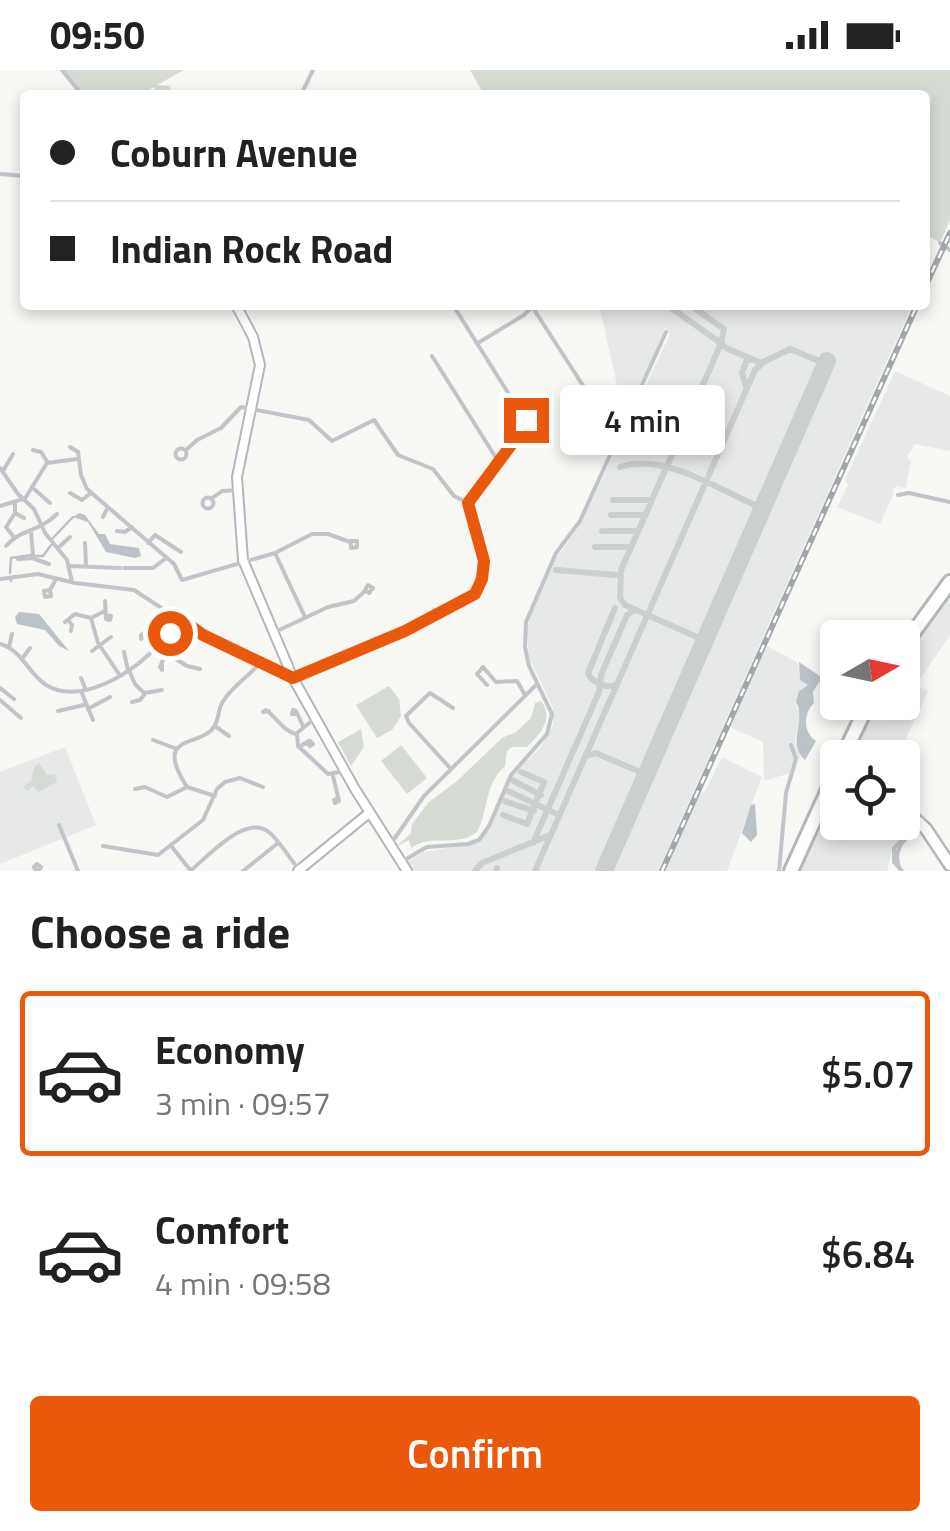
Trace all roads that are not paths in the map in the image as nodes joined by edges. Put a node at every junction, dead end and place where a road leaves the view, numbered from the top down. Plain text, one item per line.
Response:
1 (62, 70) edge
2 (78, 90) edge
3 (940, 243) dead end
4 (950, 250) edge
5 (238, 310) edge
6 (457, 310) edge
7 (529, 310) edge
8 (536, 310) edge
9 (666, 332) dead end
10 (478, 342) junction
11 (432, 356) dead end
12 (251, 409) junction
13 (602, 415) dead end
14 (70, 446) dead end
15 (33, 450) dead end
16 (186, 450) dead end
17 (13, 454) dead end
18 (80, 458) junction
19 (498, 461) junction
20 (48, 462) junction
21 (2, 469) edge
22 (34, 489) junction
23 (237, 490) junction
24 (92, 493) junction
25 (70, 494) dead end
26 (898, 495) dead end
27 (211, 499) dead end
28 (23, 500) junction
29 (15, 502) junction
30 (950, 502) edge
31 (50, 503) dead end
32 (468, 503) junction
33 (0, 506) edge
34 (108, 507) junction
35 (15, 513) junction
36 (57, 514) dead end
37 (103, 517) dead end
38 (24, 518) dead end
39 (132, 527) junction
40 (42, 528) junction
41 (31, 531) junction
42 (117, 531) dead end
43 (70, 536) dead end
44 (14, 538) junction
45 (350, 542) dead end
46 (85, 543) dead end
47 (148, 543) junction
48 (6, 546) dead end
49 (58, 548) junction
50 (181, 552) dead end
51 (275, 553) junction
52 (32, 558) junction
53 (18, 559) dead end
54 (165, 559) junction
55 (244, 560) junction
56 (49, 564) dead end
57 (86, 565) junction
58 (70, 566) junction
59 (0, 578) edge
60 (56, 579) junction
61 (72, 582) junction
62 (950, 582) edge
63 (50, 590) dead end
64 (950, 590) edge
65 (365, 592) dead end
66 (105, 601) dead end
67 (81, 606) dead end
68 (80, 614) junction
69 (91, 618) junction
70 (180, 618) junction
71 (306, 618) junction
72 (920, 623) edge
73 (158, 624) dead end
74 (73, 629) dead end
75 (920, 631) edge
76 (275, 632) junction
77 (12, 634) dead end
78 (112, 637) dead end
79 (166, 638) junction
80 (184, 642) dead end
81 (0, 644) edge
82 (99, 645) junction
83 (9, 647) junction
84 (30, 648) dead end
85 (158, 648) junction
86 (92, 651) dead end
87 (124, 652) dead end
88 (166, 654) junction
89 (176, 658) junction
90 (22, 659) junction
91 (260, 662) junction
92 (162, 663) dead end
93 (128, 670) junction
94 (200, 670) dead end
95 (119, 674) junction
96 (81, 678) dead end
97 (293, 678) junction
98 (536, 684) junction
99 (487, 685) dead end
100 (0, 688) edge
101 (84, 690) junction
102 (162, 690) dead end
103 (144, 693) junction
104 (525, 695) junction
105 (110, 697) dead end
106 (14, 699) dead end
107 (0, 700) edge
108 (132, 702) dead end
109 (86, 707) junction
110 (452, 708) dead end
111 (58, 712) dead end
112 (268, 712) dead end
113 (296, 714) dead end
114 (317, 717) junction
115 (21, 718) dead end
116 (93, 720) dead end
117 (215, 726) junction
118 (303, 726) junction
119 (296, 734) junction
120 (229, 736) dead end
121 (153, 740) dead end
122 (306, 743) dead end
123 (790, 745) dead end
124 (298, 747) junction
125 (177, 749) junction
126 (451, 769) junction
127 (345, 771) junction
128 (332, 776) junction
129 (187, 787) junction
130 (264, 787) dead end
131 (135, 790) dead end
132 (214, 796) junction
133 (338, 798) dead end
134 (820, 809) edge
135 (369, 813) junction
136 (920, 820) edge
137 (820, 822) edge
138 (923, 823) junction
139 (58, 825) dead end
140 (782, 843) junction
141 (278, 844) junction
142 (390, 845) junction
143 (102, 846) dead end
144 (172, 846) junction
145 (801, 849) junction
146 (401, 862) junction
147 (950, 862) edge
148 (901, 870) edge
149 (78, 871) edge
150 (191, 871) edge
151 (244, 871) edge
152 (299, 871) edge
153 (407, 871) edge
154 (778, 871) edge
155 (794, 871) edge

1 - 2 street
3 - 4 street
5 - 12 street
6 - 10 street
7 - 10 street
8 - 13 street
9 - 98 street
10 - 19 street
11 - 19 street
12 - 16 street
12 - 23 street
12 - 32 street
14 - 18 street
15 - 20 street
17 - 21 street
18 - 20 street
18 - 24 street
19 - 32 street
20 - 22 street
21 - 28 street
22 - 28 street
22 - 31 street
23 - 27 street
23 - 55 street
24 - 25 street
24 - 34 street
26 - 30 street
28 - 29 street
28 - 40 street
29 - 33 street
29 - 35 street
32 - 97 street
34 - 37 street
34 - 39 street
35 - 38 street
35 - 44 street
36 - 40 street
39 - 42 street
39 - 47 street
40 - 41 street
40 - 49 street
41 - 44 street
41 - 52 street
43 - 49 street
44 - 48 street
45 - 51 street
46 - 57 street
47 - 50 street
47 - 54 street
49 - 58 street
51 - 55 street
51 - 71 street
52 - 53 street
52 - 56 street
54 - 55 street
54 - 57 street
55 - 76 street
57 - 58 street
58 - 61 street
59 - 60 street
60 - 61 street
60 - 63 street
61 - 70 street
62 - 72 highway
64 - 75 highway
65 - 71 street
66 - 69 street
67 - 68 street
68 - 69 street
68 - 74 street
69 - 82 street
70 - 79 street
70 - 91 street
71 - 76 street
73 - 79 street
76 - 97 street
77 - 83 street
78 - 82 street
79 - 85 street
80 - 89 street
81 - 83 street
82 - 86 street
82 - 95 street
83 - 90 street
84 - 90 street
85 - 88 street
85 - 93 street
87 - 93 street
88 - 89 street
88 - 92 street
89 - 94 street
90 - 101 street
91 - 97 street
91 - 117 street
93 - 95 street
93 - 103 street
95 - 101 street
96 - 101 street
97 - 114 street
98 - 104 street
98 - 146 street
99 - 104 street
100 - 106 street
101 - 109 street
102 - 103 street
103 - 108 street
104 - 126 street
105 - 109 street
107 - 115 street
109 - 111 street
109 - 116 street
110 - 126 street
112 - 119 street
113 - 118 street
114 - 118 street
114 - 127 street
117 - 120 street
117 - 125 street
118 - 119 street
119 - 124 street
121 - 125 street
122 - 124 street
123 - 140 street
124 - 128 street
125 - 129 street
126 - 142 street
127 - 128 street
127 - 135 street
128 - 133 street
129 - 131 street
129 - 132 street
130 - 132 street
132 - 144 street
134 - 145 highway
135 - 142 street
135 - 152 street
136 - 138 main road
137 - 155 highway
138 - 147 main road
138 - 148 street
139 - 149 street
140 - 145 street
140 - 154 street
141 - 150 street
141 - 151 street
141 - 152 street
142 - 146 street
143 - 144 street
144 - 150 street
145 - 155 highway
146 - 153 street

